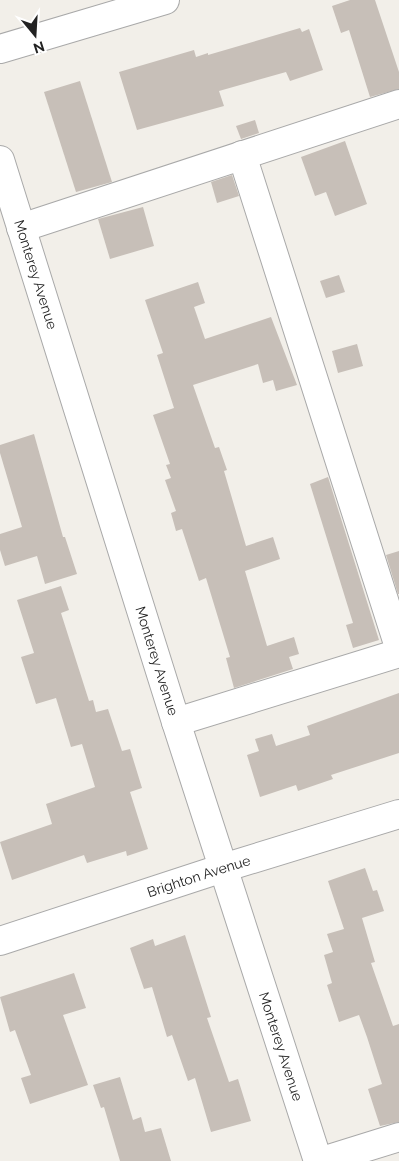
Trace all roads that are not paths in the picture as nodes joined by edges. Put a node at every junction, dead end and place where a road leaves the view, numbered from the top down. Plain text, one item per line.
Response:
1 (165, 0) edge
2 (0, 49) edge
3 (399, 104) edge
4 (242, 155) junction
5 (0, 160) edge
6 (21, 228) junction
7 (399, 647) edge
8 (399, 653) edge
9 (176, 722) junction
10 (399, 814) edge
11 (223, 868) junction
12 (0, 942) edge
13 (399, 1137) edge
14 (320, 1161) edge

1 - 2 street
3 - 4 street
4 - 6 street
4 - 7 street
5 - 6 street, Monterey Avenue
6 - 9 street, Monterey Avenue
8 - 9 street
9 - 11 street, Monterey Avenue
10 - 11 street, Brighton Avenue
11 - 12 street, Brighton Avenue
11 - 14 street, Monterey Avenue
13 - 14 street

